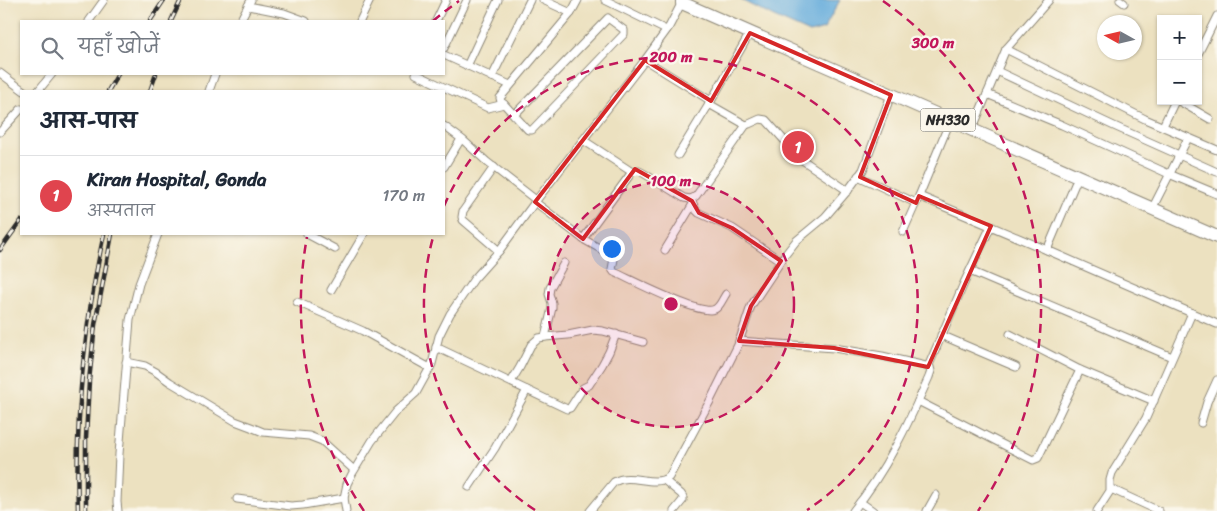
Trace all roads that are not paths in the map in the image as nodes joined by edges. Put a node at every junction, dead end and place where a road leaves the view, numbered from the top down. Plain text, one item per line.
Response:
1 (104, 0) edge
2 (370, 0) edge
3 (446, 0) edge
4 (467, 0) edge
5 (498, 0) edge
6 (530, 0) edge
7 (543, 0) edge
8 (578, 0) edge
9 (605, 0) edge
10 (1048, 0) edge
11 (680, 1) edge
12 (249, 3) edge
13 (571, 13) junction
14 (1217, 16) edge
15 (90, 20) edge
16 (240, 20) edge
17 (303, 20) edge
18 (360, 20) edge
19 (436, 20) edge
20 (666, 30) junction
21 (750, 33) junction
22 (445, 46) edge
23 (1202, 46) edge
24 (1006, 49) junction
25 (445, 55) edge
26 (645, 60) junction
27 (467, 66) junction
28 (997, 71) junction
29 (0, 73) edge
30 (51, 75) edge
31 (215, 75) edge
32 (418, 75) edge
33 (492, 77) junction
34 (510, 85) junction
35 (448, 89) junction
36 (23, 90) edge
37 (39, 90) edge
38 (209, 90) edge
39 (987, 94) junction
40 (891, 95) junction
41 (445, 96) edge
42 (710, 103) junction
43 (504, 104) junction
44 (1175, 105) edge
45 (1185, 105) edge
46 (20, 110) edge
47 (514, 115) junction
48 (1210, 118) dead end
49 (950, 121) junction
50 (746, 124) junction
51 (1163, 126) junction
52 (445, 130) edge
53 (972, 130) junction
54 (0, 132) edge
55 (1188, 138) junction
56 (461, 139) junction
57 (583, 140) junction
58 (1217, 150) edge
59 (678, 155) dead end
60 (1179, 155) junction
61 (445, 165) edge
62 (494, 167) junction
63 (632, 172) junction
64 (1217, 172) edge
65 (1169, 174) junction
66 (858, 176) junction
67 (1078, 177) junction
68 (848, 191) junction
69 (1217, 194) edge
70 (918, 199) junction
71 (535, 201) junction
72 (692, 202) junction
73 (1152, 209) junction
74 (991, 226) junction
75 (903, 232) dead end
76 (158, 235) edge
77 (309, 235) edge
78 (363, 235) edge
79 (1217, 238) edge
80 (582, 239) junction
81 (335, 249) dead end
82 (665, 250) dead end
83 (1047, 250) junction
84 (499, 251) junction
85 (781, 261) junction
86 (564, 263) dead end
87 (970, 271) junction
88 (332, 290) dead end
89 (726, 294) dead end
90 (298, 302) dead end
91 (1192, 313) junction
92 (1217, 324) edge
93 (616, 334) junction
94 (1010, 334) dead end
95 (941, 335) junction
96 (545, 336) junction
97 (739, 341) junction
98 (643, 342) dead end
99 (436, 347) junction
100 (1172, 357) junction
101 (126, 362) junction
102 (928, 367) junction
103 (1016, 367) dead end
104 (430, 368) junction
105 (1080, 370) junction
106 (1217, 380) edge
107 (511, 382) junction
108 (527, 390) junction
109 (918, 401) junction
110 (1154, 401) junction
111 (1200, 423) dead end
112 (354, 470) junction
113 (664, 480) junction
114 (469, 486) dead end
115 (1111, 489) junction
116 (936, 495) dead end
117 (344, 498) junction
118 (237, 499) dead end
119 (860, 502) junction
120 (118, 511) edge
121 (346, 511) edge
122 (590, 511) edge
123 (674, 511) edge
124 (853, 511) edge
125 (873, 511) edge
126 (926, 511) edge
127 (1097, 511) edge
128 (1159, 511) edge

1 - 15 street
2 - 18 street
3 - 19 street
4 - 22 street
5 - 27 street
6 - 33 street
7 - 13 street
8 - 13 street
9 - 20 street
10 - 24 street
11 - 20 street
11 - 21 highway, NH330
12 - 16 street
12 - 17 street
13 - 34 street
14 - 23 street
20 - 26 street
21 - 40 highway, NH330
21 - 42 street
24 - 28 street
24 - 51 street
25 - 27 street
26 - 42 street
26 - 57 street
27 - 33 street
28 - 39 street
28 - 60 street
29 - 36 street
30 - 37 street
31 - 38 street
32 - 35 street
33 - 34 street
34 - 43 street
35 - 41 street
35 - 43 street
39 - 53 street
39 - 65 street
40 - 49 highway, NH330
40 - 66 street
42 - 50 street
42 - 59 street
43 - 47 street
44 - 51 street
45 - 48 street
46 - 54 street
47 - 47 street
49 - 53 highway, NH330
49 - 70 street
50 - 68 street
50 - 72 street
51 - 55 street
52 - 56 street
53 - 67 highway, NH330
55 - 58 street
55 - 60 street
56 - 61 street
56 - 62 street
57 - 63 street
57 - 71 street
60 - 64 street
60 - 65 street
62 - 71 street
62 - 84 street
63 - 72 street
63 - 80 street
65 - 69 street
65 - 73 street
66 - 68 street
66 - 70 street
67 - 73 highway, NH330
67 - 83 street
68 - 85 street
70 - 74 street
70 - 75 street
71 - 80 street
71 - 84 street
72 - 82 street
72 - 85 street
73 - 79 highway, NH330
74 - 83 street
74 - 87 street
76 - 101 street
77 - 81 street
78 - 88 street
80 - 89 street
83 - 91 street
84 - 99 street
85 - 97 street
86 - 96 street
87 - 95 street
87 - 100 street
90 - 104 street
91 - 92 street
91 - 100 street
93 - 96 street
93 - 98 street
93 - 108 street
94 - 105 street
95 - 102 street
95 - 103 street
96 - 107 street
97 - 102 street
97 - 113 street
99 - 104 street
99 - 107 street
100 - 110 street
101 - 112 street
101 - 120 street
102 - 109 street
104 - 112 street
105 - 109 street
105 - 110 street
106 - 111 street
107 - 108 street
108 - 114 street
109 - 119 street
110 - 115 street
112 - 117 street
113 - 122 street
113 - 123 street
115 - 127 street
115 - 128 street
116 - 126 street
117 - 118 street
117 - 121 street
119 - 124 street
119 - 125 street

